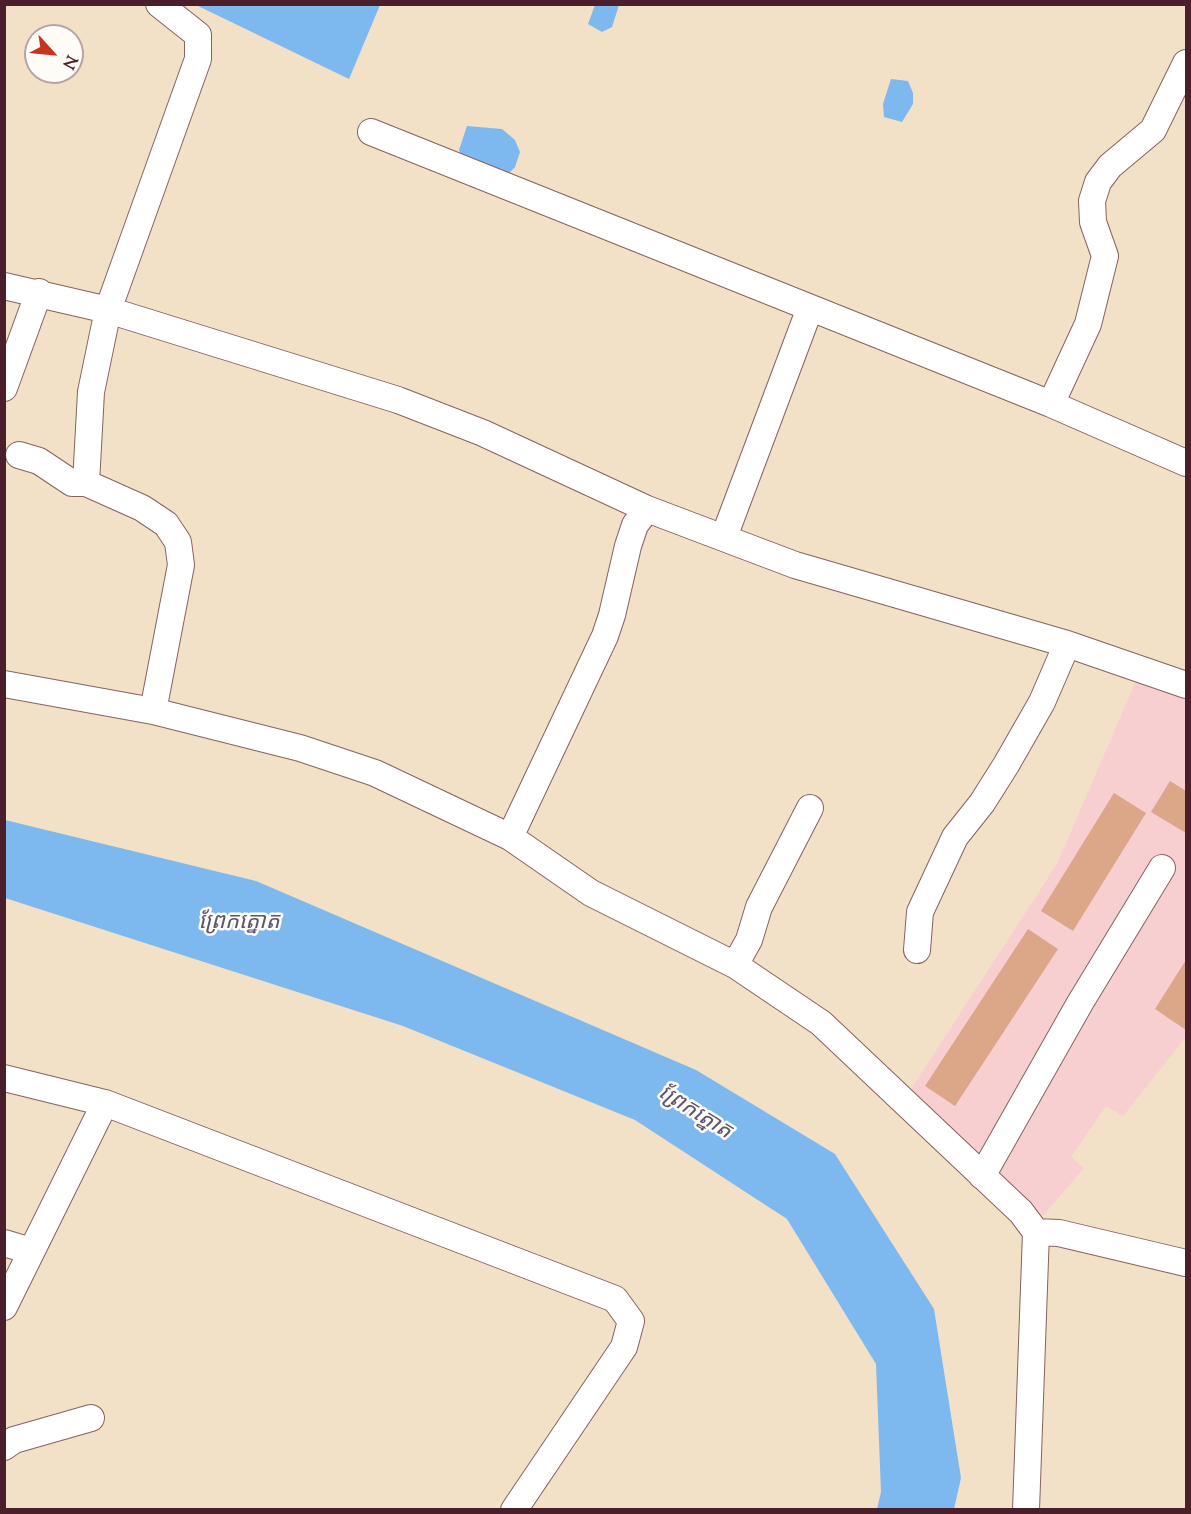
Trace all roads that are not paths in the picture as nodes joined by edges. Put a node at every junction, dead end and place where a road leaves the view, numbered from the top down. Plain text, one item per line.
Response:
1 (159, 4) edge
2 (1186, 63) edge
3 (371, 132) dead end
4 (4, 286) edge
5 (39, 292) junction
6 (810, 308) junction
7 (108, 310) junction
8 (4, 388) edge
9 (1051, 404) junction
10 (19, 455) dead end
11 (1186, 464) edge
12 (86, 483) junction
13 (646, 509) junction
14 (724, 537) junction
15 (1067, 644) junction
16 (4, 684) edge
17 (1186, 684) edge
18 (153, 711) junction
19 (810, 808) dead end
20 (510, 837) junction
21 (1162, 867) dead end
22 (917, 950) dead end
23 (735, 965) junction
24 (4, 1078) edge
25 (105, 1103) junction
26 (982, 1176) junction
27 (1036, 1232) junction
28 (4, 1243) edge
29 (31, 1251) junction
30 (1186, 1263) edge
31 (4, 1307) edge
32 (91, 1418) dead end
33 (4, 1447) edge
34 (514, 1509) edge
35 (1026, 1509) edge

1 - 7 street
2 - 9 street
3 - 6 street
4 - 5 street
5 - 7 street
5 - 8 street
6 - 9 street
6 - 14 street
7 - 12 street
7 - 13 street
9 - 11 street
10 - 12 street
12 - 18 street
13 - 14 street
13 - 20 street
14 - 15 street
15 - 17 street
15 - 22 street
16 - 18 street
18 - 20 street
19 - 23 street
20 - 23 street
21 - 26 street
23 - 26 street
24 - 25 street
25 - 29 street
25 - 34 street
26 - 27 street
27 - 30 street
27 - 35 street
28 - 29 street
29 - 31 street
32 - 33 street

